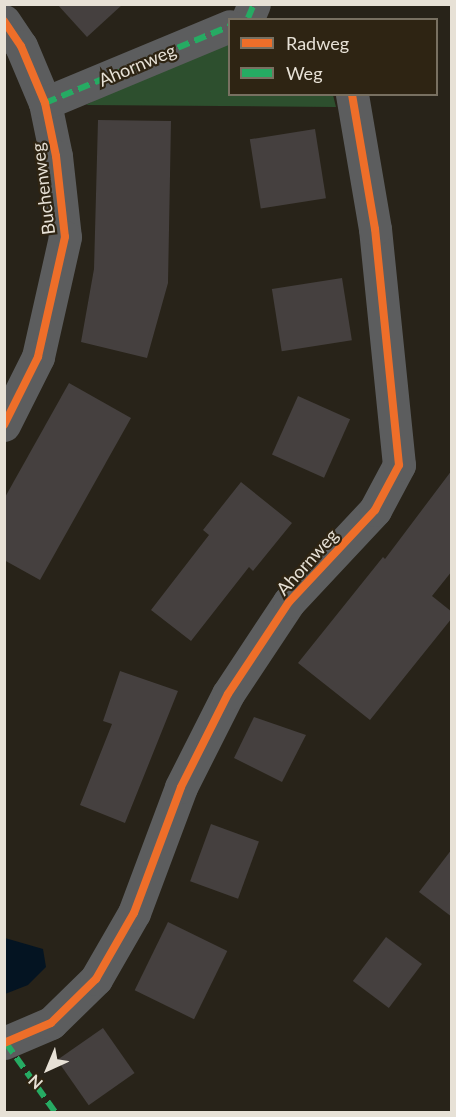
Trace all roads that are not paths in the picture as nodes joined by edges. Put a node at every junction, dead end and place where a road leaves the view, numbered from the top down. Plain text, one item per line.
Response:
1 (4, 21) edge
2 (228, 26) edge
3 (352, 96) edge
4 (45, 103) junction
5 (4, 425) edge
6 (4, 1043) edge

1 - 4 street, Buchenweg
2 - 4 street, Ahornweg
3 - 6 street, Ahornweg
4 - 5 street, Buchenweg

